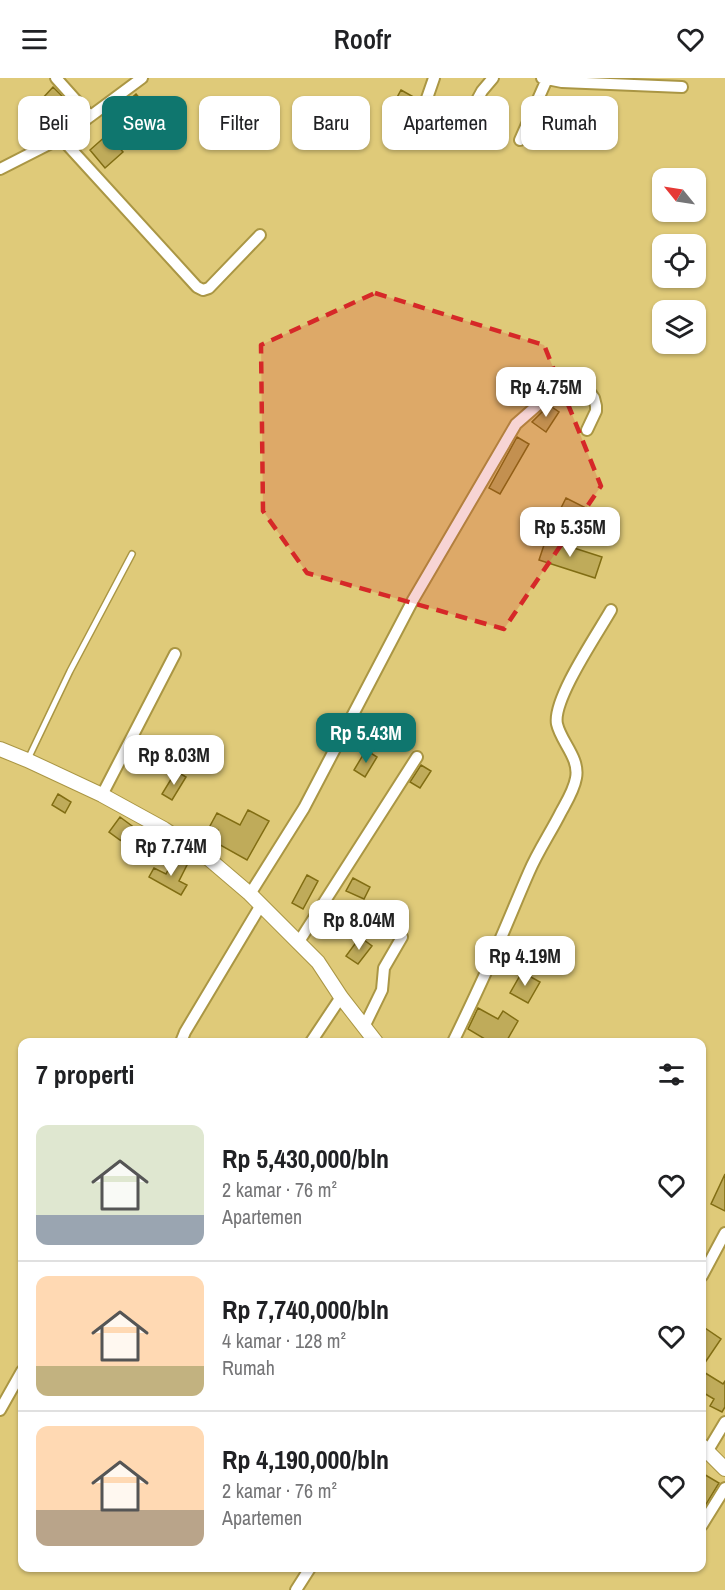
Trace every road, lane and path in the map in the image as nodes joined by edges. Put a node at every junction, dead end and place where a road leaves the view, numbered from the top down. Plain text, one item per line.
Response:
1 (56, 78) edge
2 (434, 78) edge
3 (493, 78) edge
4 (545, 79) edge
5 (135, 80) edge
6 (682, 87) dead end
7 (72, 96) edge
8 (428, 96) edge
9 (479, 96) edge
10 (90, 116) edge
11 (520, 140) dead end
12 (37, 150) edge
13 (71, 150) edge
14 (0, 169) edge
15 (260, 235) dead end
16 (587, 430) dead end
17 (132, 554) dead end
18 (611, 610) dead end
19 (176, 654) dead end
20 (0, 749) edge
21 (417, 757) dead end
22 (27, 760) junction
23 (102, 795) junction
24 (250, 894) junction
25 (261, 905) junction
26 (402, 937) dead end
27 (298, 943) junction
28 (341, 997) junction
29 (364, 1027) junction
30 (183, 1038) edge
31 (314, 1038) edge
32 (373, 1038) edge
33 (455, 1038) edge
34 (725, 1233) edge
35 (706, 1269) edge
36 (18, 1378) edge
37 (0, 1410) edge
38 (725, 1422) edge
39 (706, 1448) edge
40 (706, 1450) edge
41 (725, 1468) edge
42 (725, 1488) edge
43 (706, 1519) edge
44 (307, 1572) edge
45 (296, 1590) edge

1 - 7 street
2 - 8 street
3 - 9 street
4 - 6 street
4 - 11 street
5 - 10 street
12 - 14 street
13 - 15 street
16 - 24 street
17 - 22 lane
18 - 33 street
19 - 23 street
20 - 22 main road
21 - 27 street
22 - 23 main road
23 - 24 main road
24 - 25 main road
25 - 27 main road
25 - 30 street
26 - 29 street
27 - 28 main road
28 - 29 main road
28 - 31 street
29 - 32 main road
34 - 35 street
36 - 37 street
38 - 39 street
40 - 41 main road
42 - 43 street
44 - 45 street

